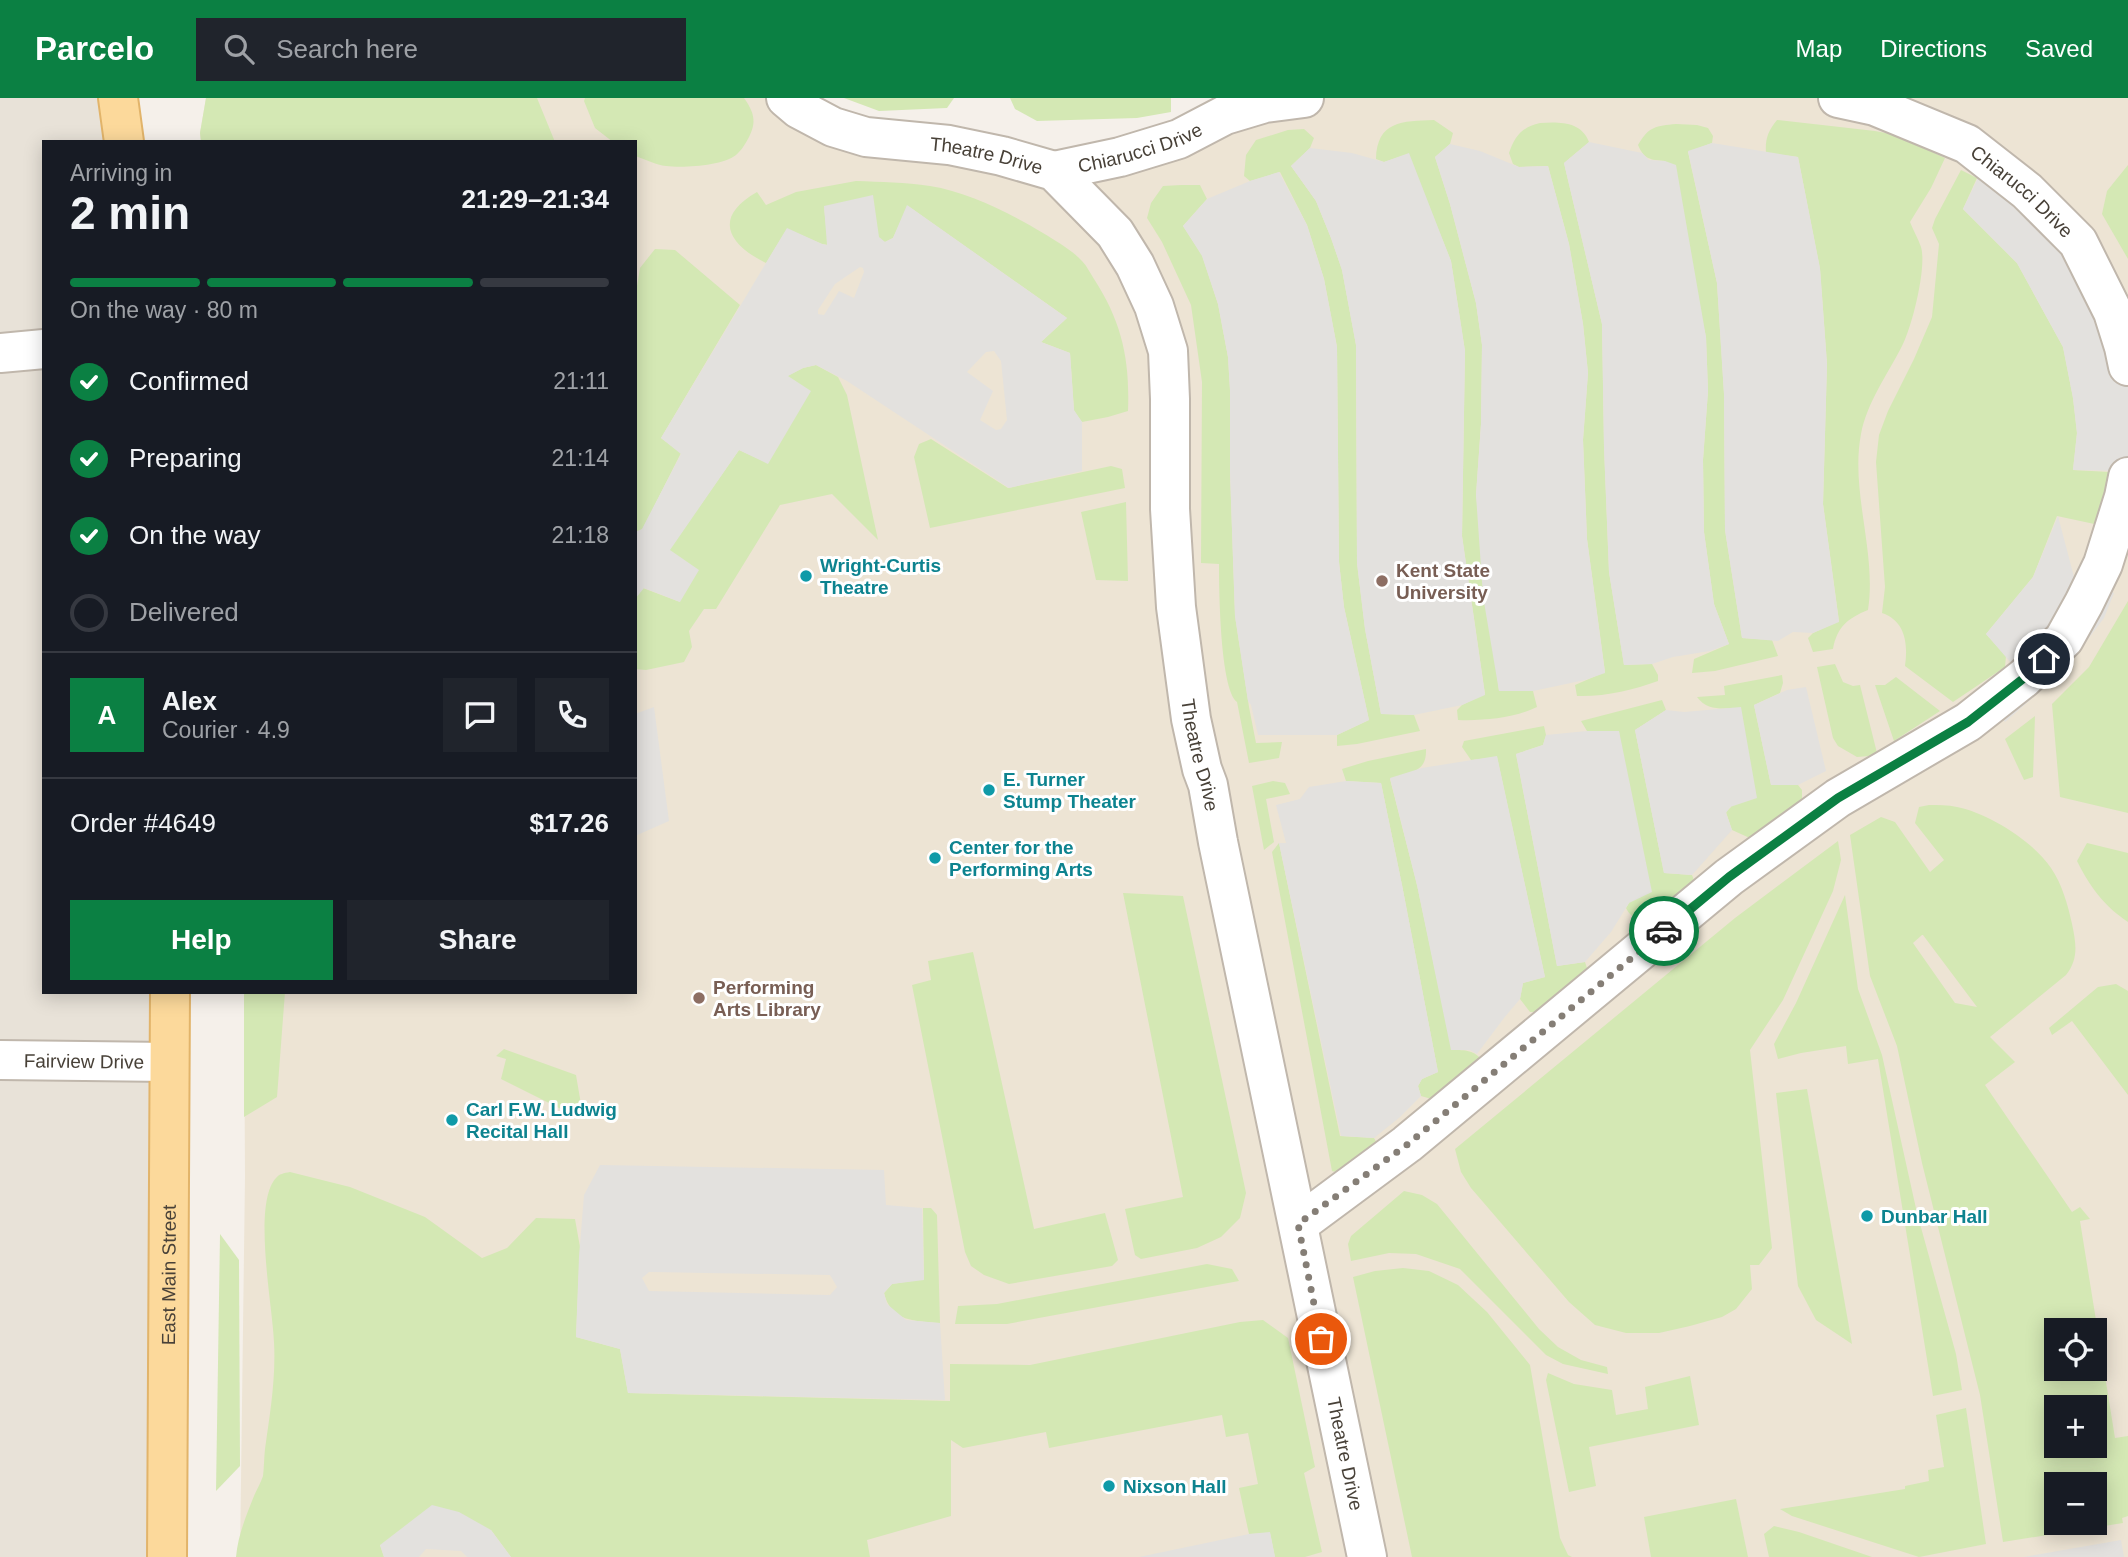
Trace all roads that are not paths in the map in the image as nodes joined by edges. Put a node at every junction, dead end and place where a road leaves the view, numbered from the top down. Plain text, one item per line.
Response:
1 (118, 98) edge
2 (786, 98) edge
3 (1304, 98) edge
4 (1838, 98) edge
5 (124, 140) edge
6 (1054, 171) junction
7 (42, 349) edge
8 (0, 354) edge
9 (2128, 366) edge
10 (2128, 477) edge
11 (170, 994) edge
12 (0, 1060) edge
13 (169, 1062) junction
14 (1298, 1224) junction
15 (167, 1557) edge
16 (1367, 1557) edge

1 - 5 main road
2 - 6 street, Theatre Drive
3 - 6 street, Chiarucci Drive
4 - 9 street, Chiarucci Drive
6 - 14 street, Theatre Drive
7 - 8 street
10 - 14 street
11 - 13 main road, East Main Street
12 - 13 street, Fairview Drive
13 - 15 main road, East Main Street
14 - 16 street, Theatre Drive

